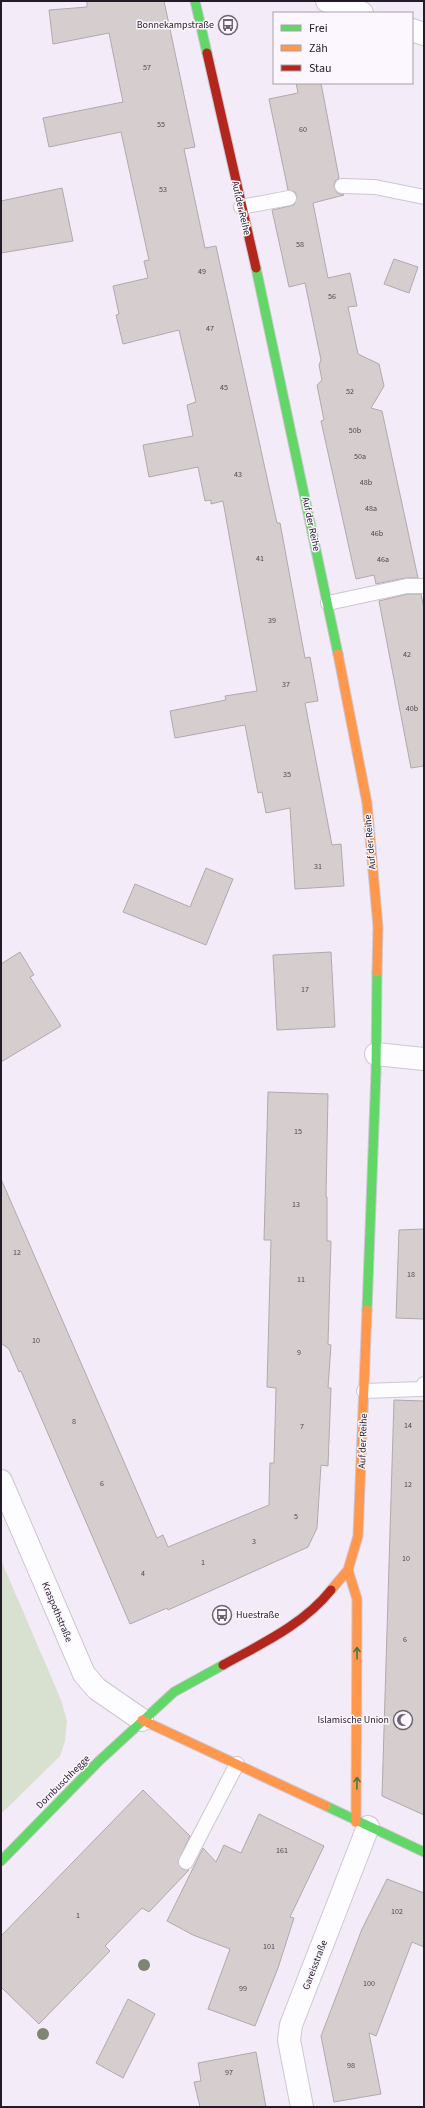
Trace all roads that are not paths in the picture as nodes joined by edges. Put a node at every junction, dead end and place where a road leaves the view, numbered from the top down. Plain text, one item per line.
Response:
1 (195, 1) edge
2 (327, 1) edge
3 (359, 12) edge
4 (413, 30) edge
5 (424, 34) edge
6 (342, 186) dead end
7 (424, 197) edge
8 (289, 198) dead end
9 (241, 207) junction
10 (424, 586) edge
11 (328, 604) junction
12 (376, 1054) junction
13 (424, 1059) edge
14 (424, 1384) edge
15 (364, 1391) junction
16 (1, 1481) edge
17 (348, 1570) junction
18 (142, 1720) junction
19 (237, 1764) junction
20 (362, 1824) junction
21 (424, 1852) edge
22 (1, 1861) edge
23 (186, 1862) dead end
24 (302, 2107) edge

1 - 9 main road, Auf der Reihe
2 - 3 street
4 - 5 street
6 - 7 lane
8 - 9 lane
9 - 11 main road, Auf der Reihe
10 - 11 lane
11 - 12 main road, Auf der Reihe
12 - 13 street
12 - 15 main road, Auf der Reihe
14 - 15 lane
15 - 17 main road, Auf der Reihe
16 - 18 street, Kraspothstraße
17 - 18 main road, Auf der Reihe
20 -> 17 main road
18 - 19 main road
18 - 22 main road, Dornbuschhegge
19 - 20 main road
19 - 23 lane
20 - 21 main road
20 - 24 street, Gareisstraße

